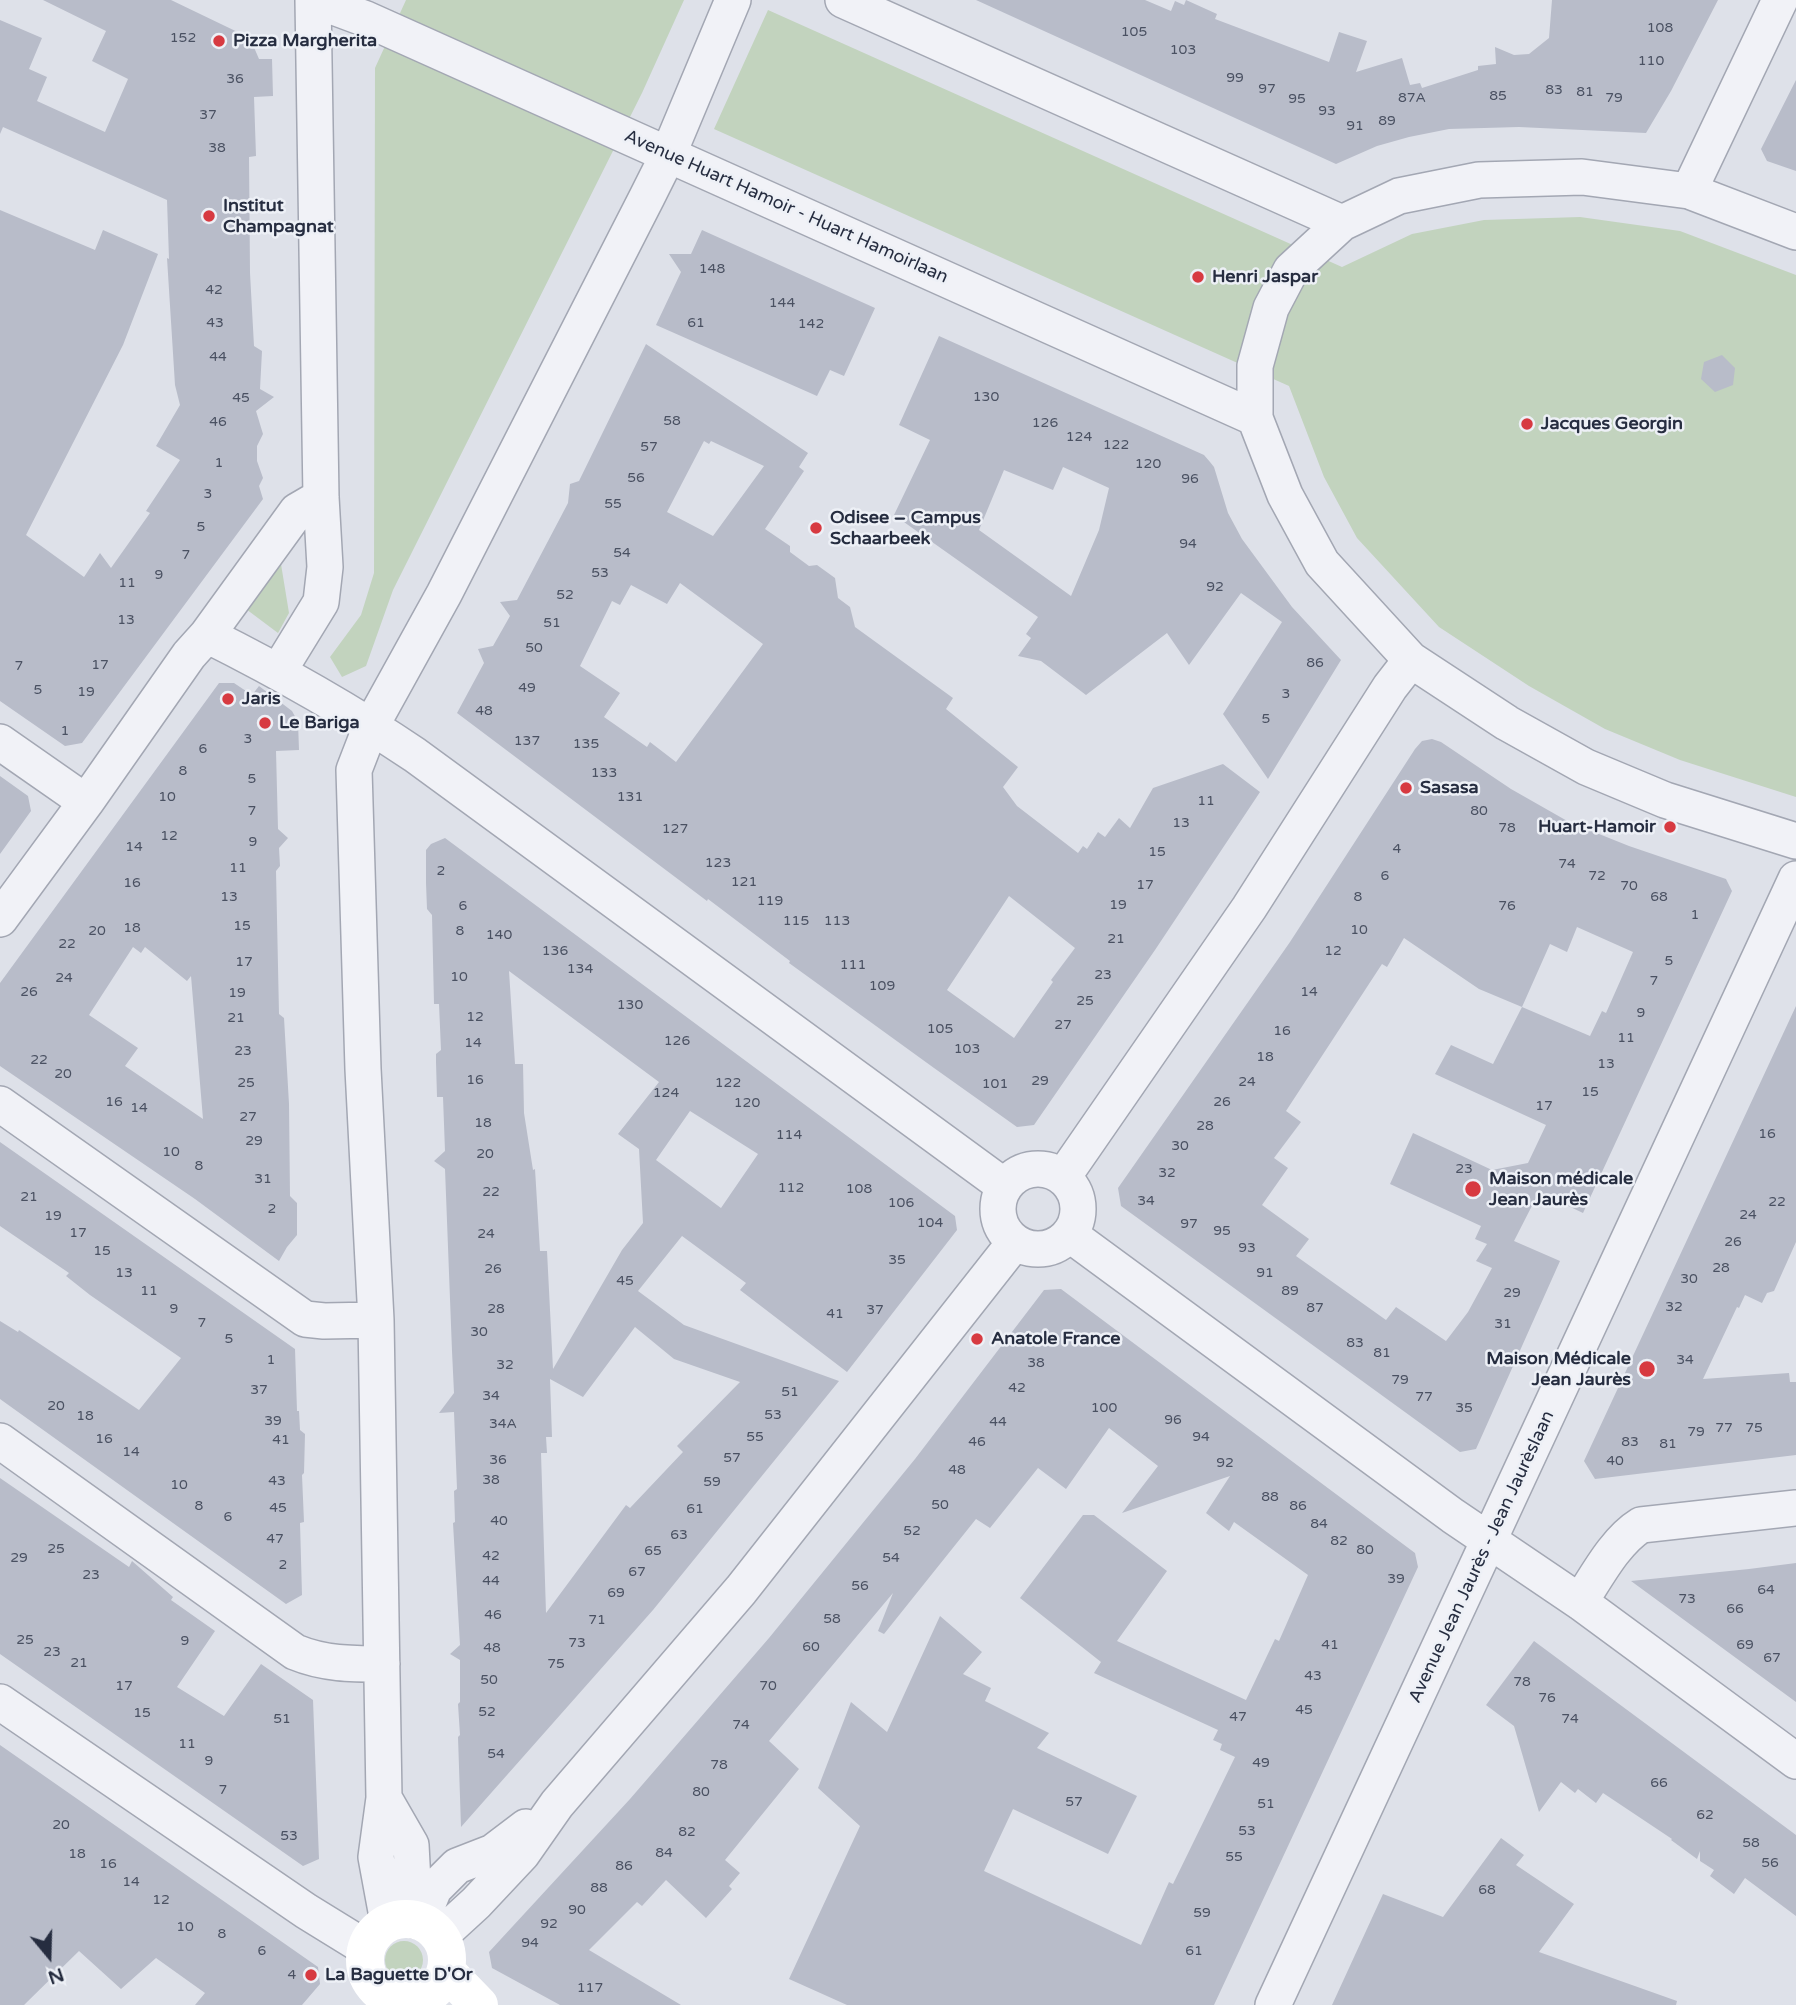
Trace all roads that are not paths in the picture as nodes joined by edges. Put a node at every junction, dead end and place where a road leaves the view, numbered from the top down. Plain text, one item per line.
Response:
1 (314, 0) edge
2 (733, 0) edge
3 (844, 0) edge
4 (1780, 0) edge
5 (668, 155) junction
6 (1689, 191) junction
7 (1342, 223) junction
8 (1796, 232) edge
9 (1255, 418) junction
10 (321, 497) junction
11 (207, 635) junction
12 (1411, 660) junction
13 (278, 672) junction
14 (371, 726) junction
15 (0, 742) edge
16 (86, 802) junction
17 (1796, 841) edge
18 (1796, 880) edge
19 (0, 919) edge
20 (0, 1104) edge
21 (1063, 1177) junction
22 (1004, 1186) junction
23 (1069, 1234) junction
24 (1015, 1242) junction
25 (376, 1320) junction
26 (0, 1441) edge
27 (1796, 1508) edge
28 (1489, 1541) junction
29 (1580, 1602) junction
30 (382, 1664) junction
31 (0, 1702) edge
32 (1796, 1761) edge
33 (384, 1798) junction
34 (556, 1804) junction
35 (414, 1857) junction
36 (457, 1866) junction
37 (403, 1968) edge
38 (479, 2005) edge
39 (1273, 2005) edge

1 - 5 street, Avenue Huart Hamoir - Huart Hamoirlaan
1 - 10 street
2 - 5 street
3 - 7 street
4 - 6 street
5 - 9 street, Avenue Huart Hamoir - Huart Hamoirlaan
5 - 14 street
6 - 7 street
6 - 8 street
7 - 9 street
9 - 12 street
10 - 11 street
10 - 13 street
11 - 13 street
11 - 16 street
12 - 17 street
12 - 21 street
13 - 14 street
14 - 22 street
14 - 25 street
15 - 16 street
16 - 19 street
18 - 28 street, Avenue Jean Jaurès - Jean Jaurèslaan
20 - 25 street
21 - 22 street
21 - 23 street
22 - 24 street
23 - 24 street
23 - 28 street
24 - 34 street
25 - 30 street
26 - 30 street
27 - 29 street
28 - 29 street
28 - 39 street, Avenue Jean Jaurès - Jean Jaurèslaan
29 - 32 street
30 - 33 street
31 - 37 street
33 - 35 street
33 - 37 street
34 - 36 street
34 - 37 street
35 - 36 street
35 - 37 street
36 - 37 street
37 - 38 main road

